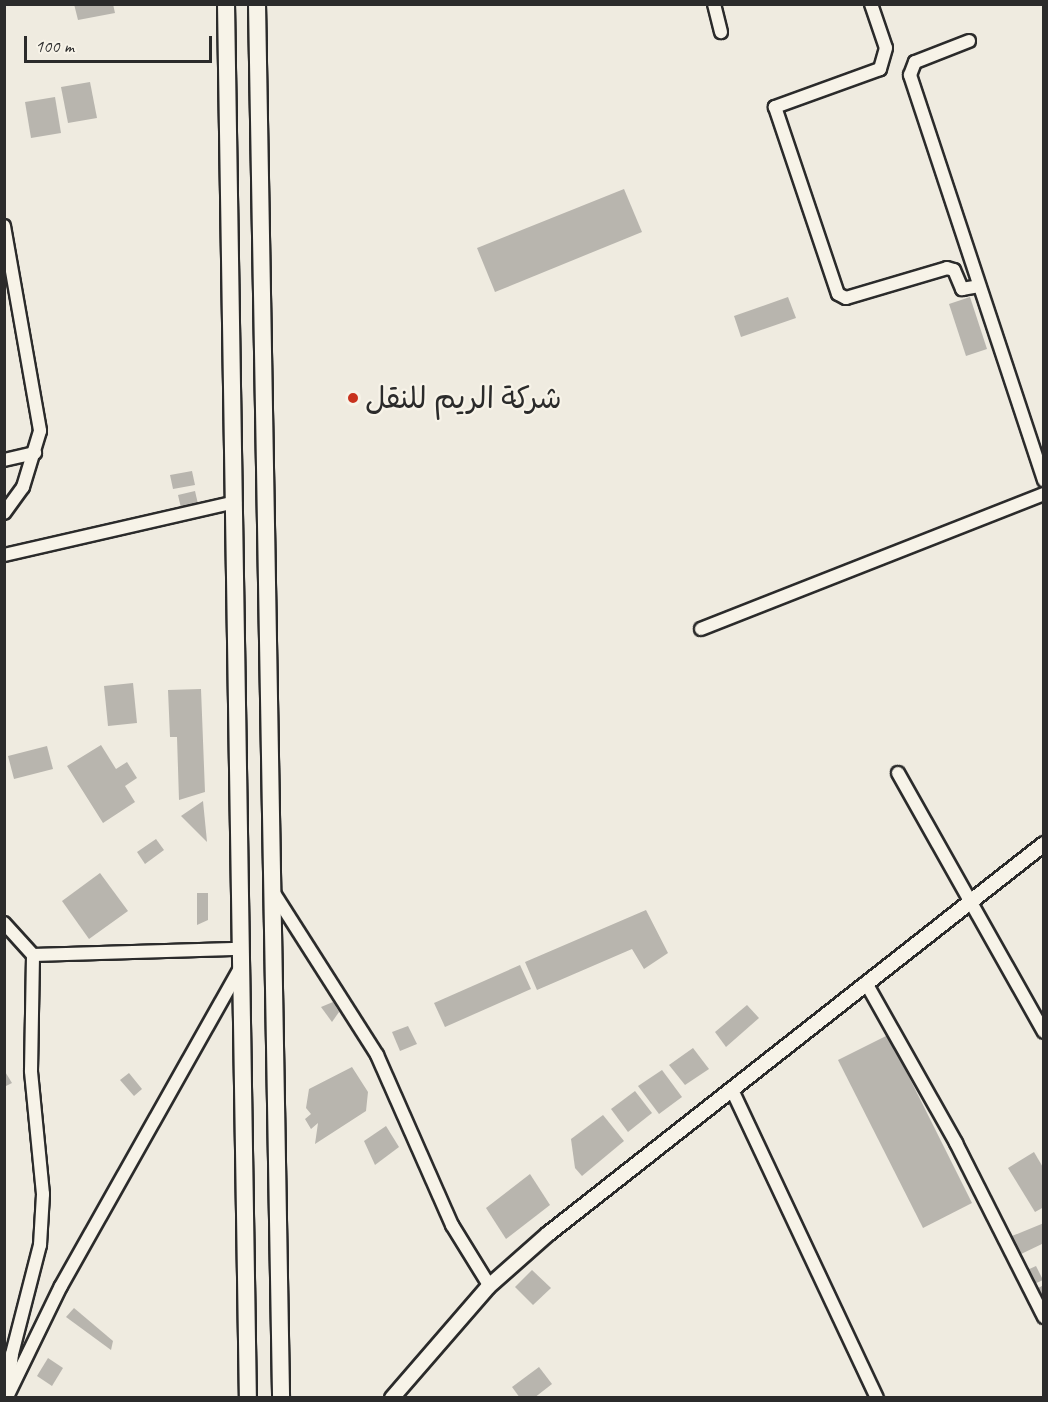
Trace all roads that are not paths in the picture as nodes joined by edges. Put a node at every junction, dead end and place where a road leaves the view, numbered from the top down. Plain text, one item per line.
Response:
1 (226, 4) edge
2 (257, 4) edge
3 (714, 4) edge
4 (871, 4) edge
5 (721, 32) dead end
6 (969, 40) dead end
7 (4, 226) edge
8 (979, 286) junction
9 (35, 453) junction
10 (4, 460) edge
11 (1044, 480) edge
12 (1044, 494) edge
13 (235, 502) junction
14 (4, 513) edge
15 (4, 555) edge
16 (701, 629) dead end
17 (238, 694) junction
18 (268, 694) junction
19 (898, 773) dead end
20 (1044, 844) edge
21 (272, 890) junction
22 (971, 903) junction
23 (4, 923) edge
24 (241, 949) junction
25 (33, 955) junction
26 (241, 967) junction
27 (866, 983) junction
28 (1044, 1032) edge
29 (734, 1092) junction
30 (489, 1285) junction
31 (1044, 1317) edge
32 (7, 1397) edge
33 (248, 1398) edge
34 (280, 1398) edge
35 (392, 1398) edge
36 (877, 1398) edge

1 - 13 main road
2 - 18 main road
3 - 5 street
4 - 8 street
6 - 8 street
7 - 9 street
8 - 11 street
9 - 10 street
9 - 14 street
12 - 16 street
13 - 15 street
13 - 17 main road
17 - 18 main road
17 - 24 main road
18 - 21 main road
19 - 22 street
20 - 22 street
21 - 30 street
21 - 34 main road
22 - 27 street
22 - 28 street
23 - 25 street
24 - 25 street
24 - 26 main road
25 - 32 street
26 - 32 street
26 - 33 main road
27 - 29 street
27 - 31 street
29 - 30 street
29 - 36 street
30 - 35 street

